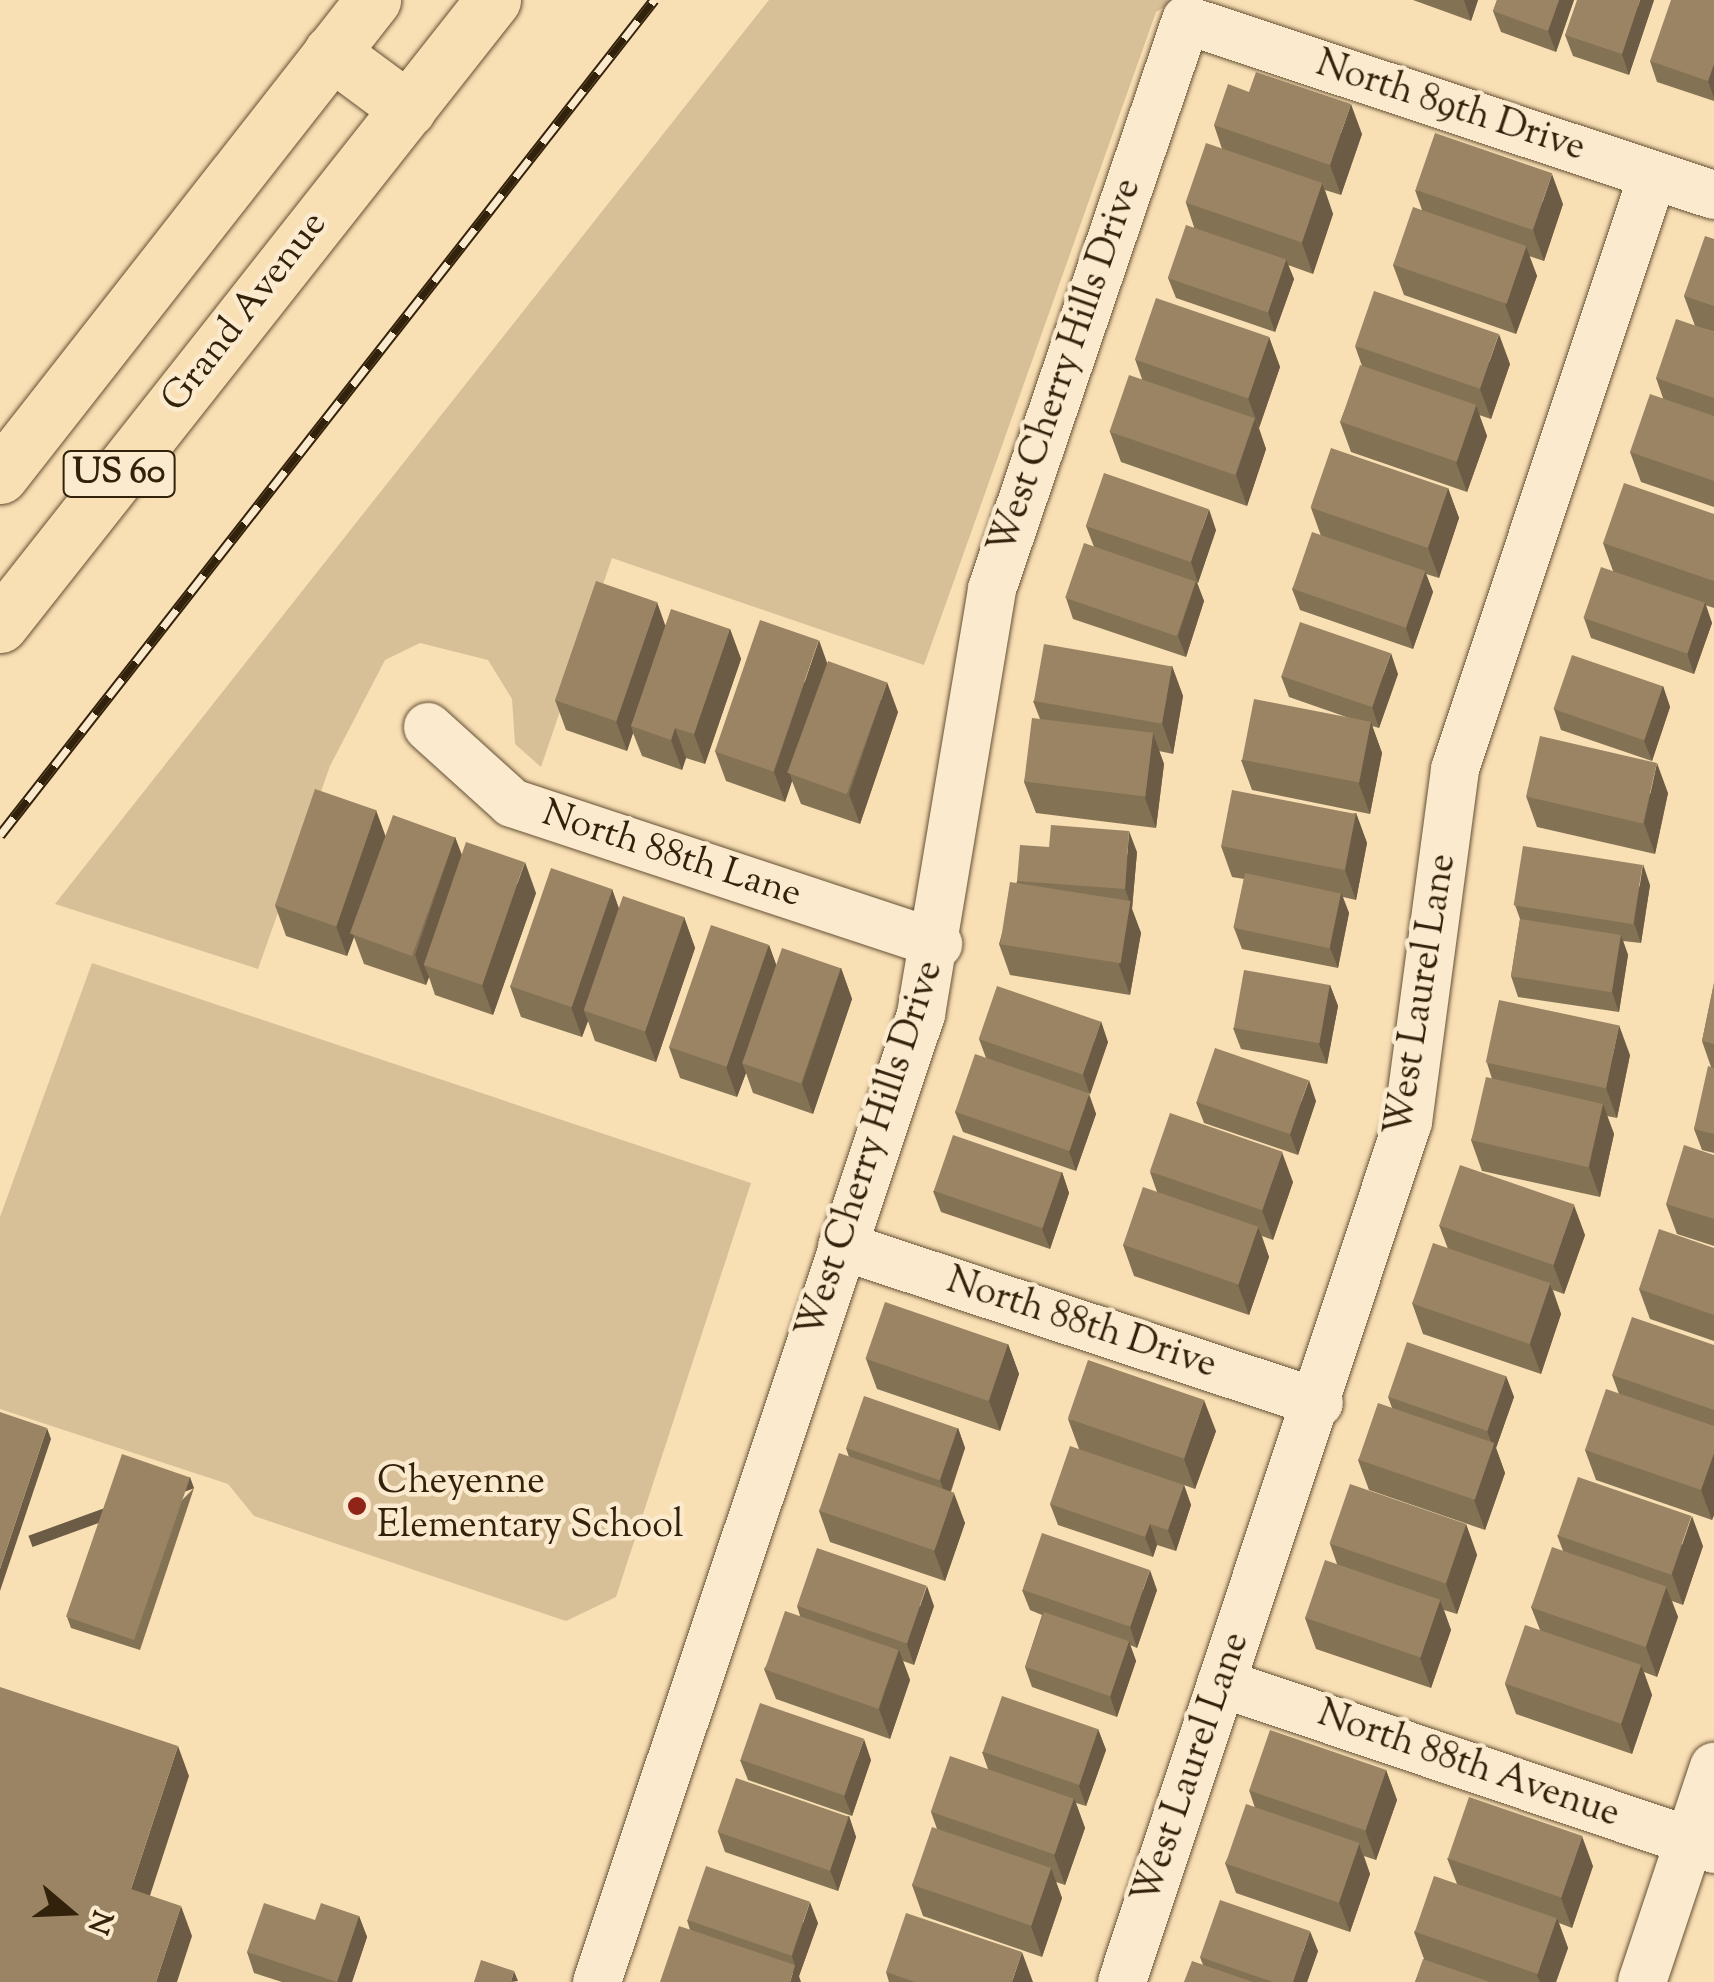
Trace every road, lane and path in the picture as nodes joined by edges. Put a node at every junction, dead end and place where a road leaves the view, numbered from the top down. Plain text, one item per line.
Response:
1 (372, 0) edge
2 (493, 0) edge
3 (1186, 20) joint
4 (332, 52) junction
5 (408, 109) junction
6 (1653, 175) junction
7 (1714, 195) edge
8 (0, 476) edge
9 (0, 625) edge
10 (428, 727) dead end
11 (938, 944) junction
12 (842, 1246) junction
13 (1319, 1404) junction
14 (1222, 1683) junction
15 (1714, 1767) edge
16 (1702, 1845) edge
17 (597, 1982) edge
18 (1122, 1982) edge
19 (1642, 1982) edge

1 - 4 highway, US 60
2 - 5 highway, Grand Avenue / US 60
3 - 6 street, North 89th Drive
3 - 11 street, West Cherry Hills Drive
4 - 5 highway
4 - 8 highway, US 60
5 - 9 highway, Grand Avenue / US 60
6 - 7 street, North 89th Drive
6 - 13 street, West Laurel Lane
10 - 11 street, North 88th Lane
11 - 12 street, West Cherry Hills Drive
12 - 13 street, North 88th Drive
12 - 17 street, West Cherry Hills Drive
13 - 14 street, West Laurel Lane
14 - 16 street, North 88th Avenue
14 - 18 street, West Laurel Lane
15 - 16 street
16 - 19 street

